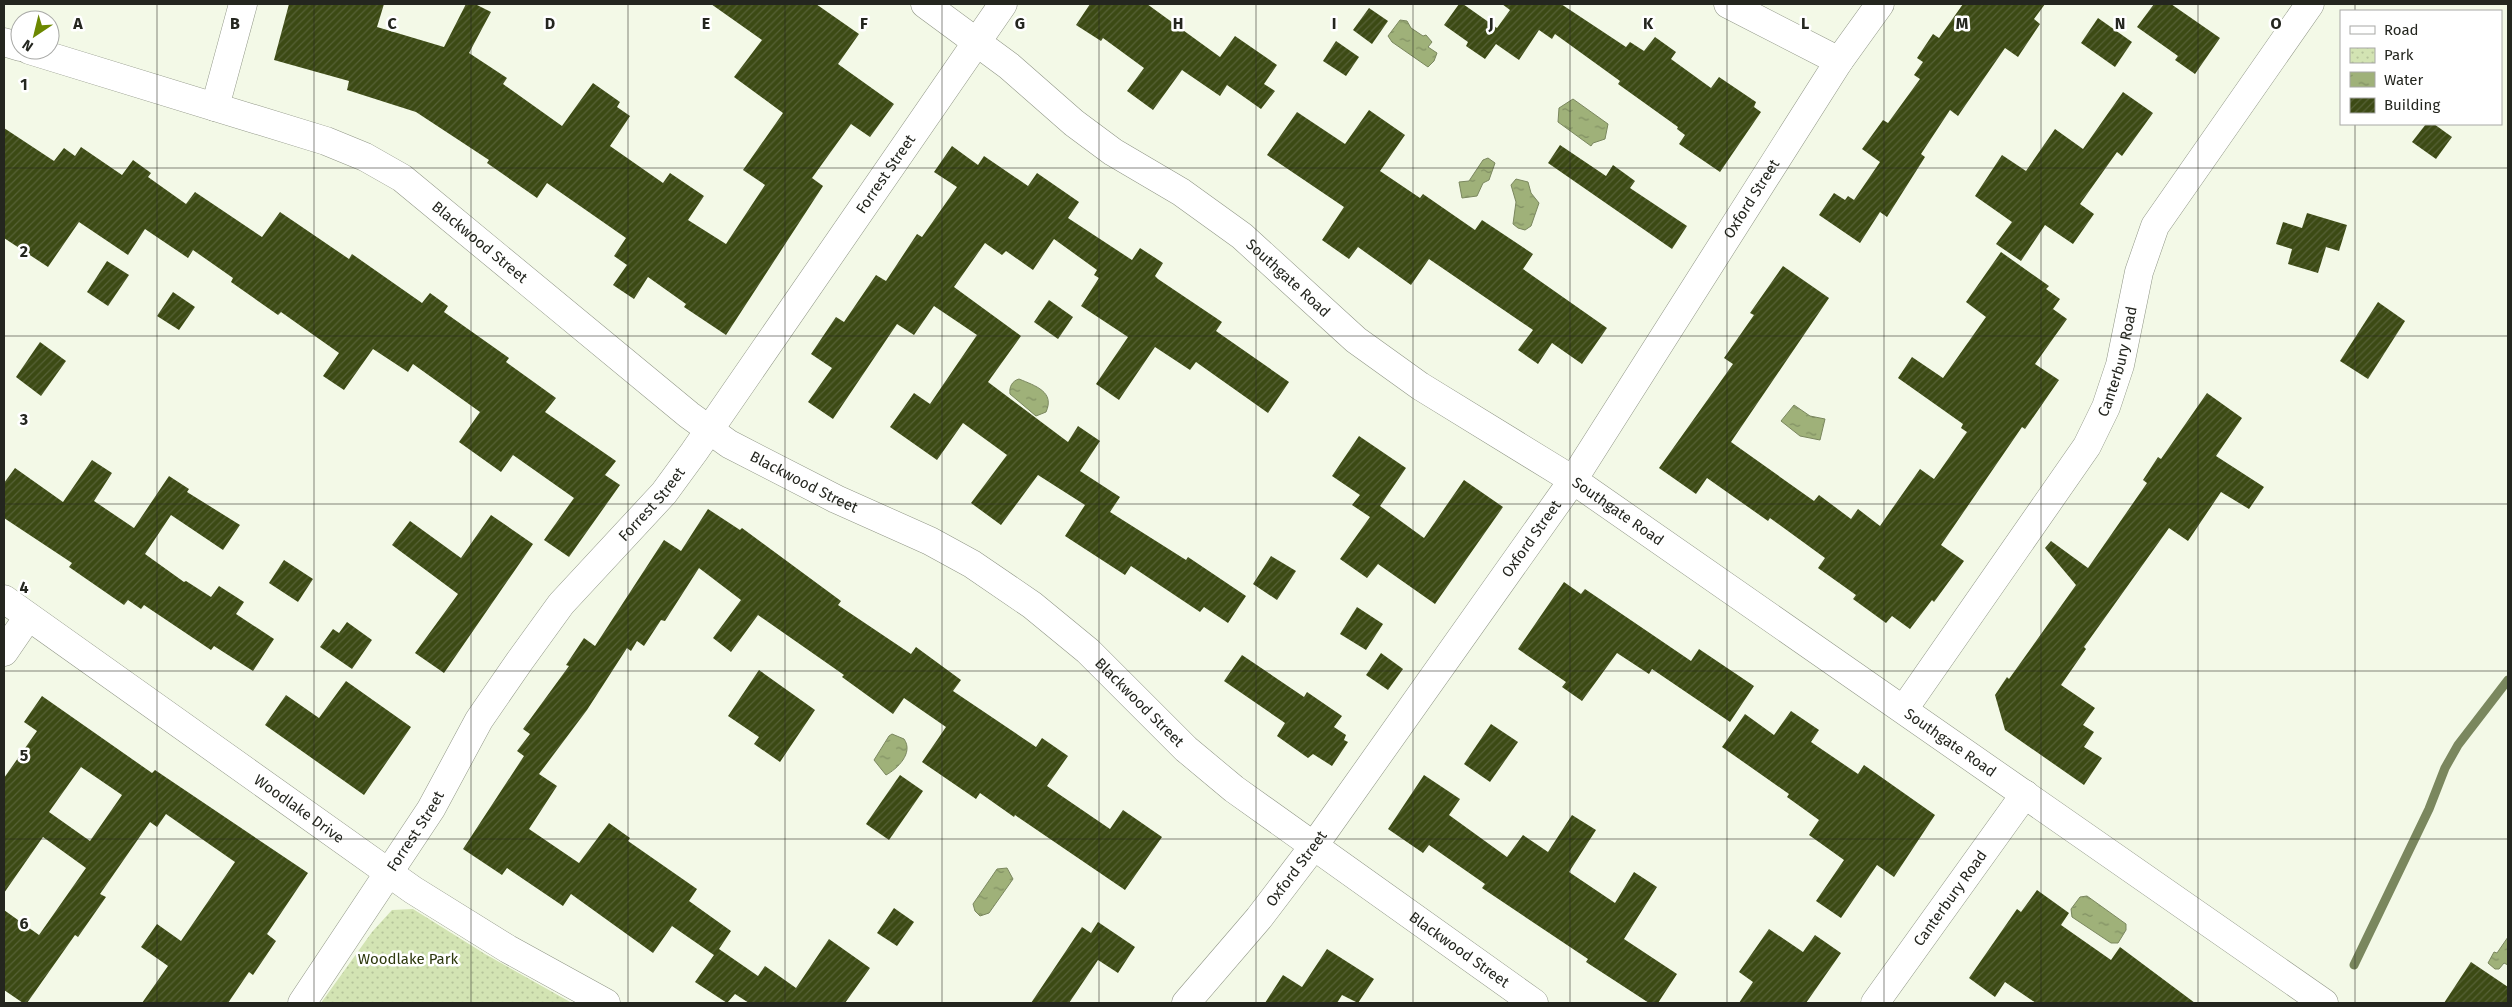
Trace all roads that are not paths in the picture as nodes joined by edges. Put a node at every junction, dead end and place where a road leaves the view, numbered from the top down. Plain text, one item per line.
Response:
1 (243, 4) edge
2 (926, 4) edge
3 (1003, 4) edge
4 (1728, 4) edge
5 (1880, 4) edge
6 (2310, 4) edge
7 (978, 41) junction
8 (60, 60) edge
9 (1840, 62) junction
10 (215, 107) junction
11 (710, 430) junction
12 (1573, 480) junction
13 (4, 600) edge
14 (28, 617) junction
15 (4, 652) edge
16 (1904, 709) junction
17 (2025, 794) junction
18 (1313, 847) junction
19 (389, 873) junction
20 (302, 1003) edge
21 (606, 1003) edge
22 (1186, 1003) edge
23 (1534, 1003) edge
24 (1875, 1003) edge
25 (2324, 1003) edge

1 - 10 street
2 - 7 street, Southgate Road
3 - 7 street, Forrest Street
4 - 9 street
5 - 9 street, Oxford Street
6 - 16 street, Canterbury Road
7 - 11 street, Forrest Street
7 - 12 street, Southgate Road
8 - 10 street, Blackwood Street
9 - 12 street, Oxford Street
10 - 11 street, Blackwood Street
11 - 18 street, Blackwood Street
11 - 19 street, Forrest Street
12 - 16 street, Southgate Road
12 - 18 street, Oxford Street
13 - 14 street, Woodlake Drive
14 - 15 street
14 - 19 street, Woodlake Drive
16 - 17 street, Southgate Road
17 - 24 street, Canterbury Road
17 - 25 street, Southgate Road
18 - 22 street, Oxford Street
18 - 23 street, Blackwood Street
19 - 20 street, Forrest Street
19 - 21 street, Woodlake Drive

